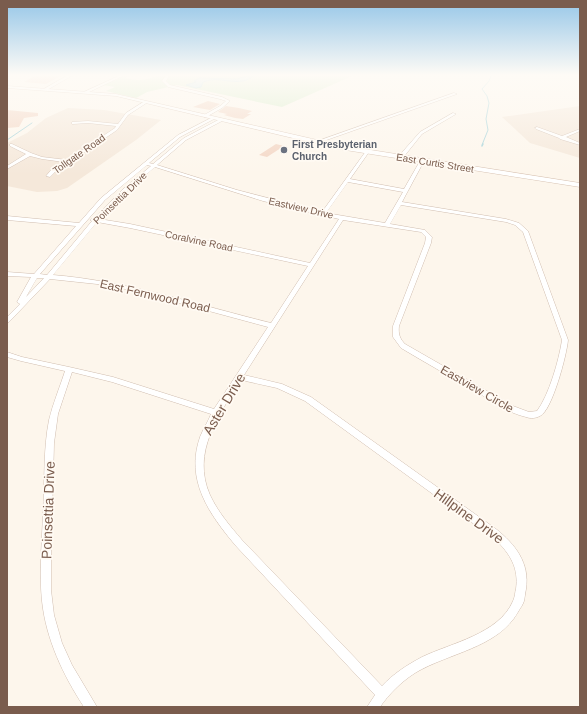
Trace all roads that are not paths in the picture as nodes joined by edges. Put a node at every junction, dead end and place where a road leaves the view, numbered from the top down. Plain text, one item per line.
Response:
1 (138, 107) edge
2 (168, 107) edge
3 (221, 107) edge
4 (417, 107) edge
5 (454, 114) dead end
6 (205, 116) junction
7 (213, 118) junction
8 (221, 120) junction
9 (73, 122) dead end
10 (119, 125) junction
11 (537, 128) dead end
12 (580, 130) edge
13 (561, 138) junction
14 (317, 142) junction
15 (580, 144) edge
16 (11, 145) dead end
17 (367, 152) junction
18 (29, 154) junction
19 (400, 158) junction
20 (68, 161) junction
21 (422, 161) junction
22 (146, 163) junction
23 (153, 166) junction
24 (7, 168) edge
25 (48, 176) dead end
26 (347, 180) junction
27 (580, 185) edge
28 (406, 191) junction
29 (399, 202) junction
30 (323, 214) junction
31 (7, 218) edge
32 (342, 218) junction
33 (85, 219) junction
34 (96, 220) junction
35 (79, 225) junction
36 (387, 225) junction
37 (312, 265) junction
38 (7, 274) edge
39 (35, 276) junction
40 (49, 276) junction
41 (16, 310) junction
42 (7, 321) edge
43 (273, 326) junction
44 (7, 354) edge
45 (69, 369) junction
46 (240, 377) junction
47 (216, 413) junction
48 (381, 693) junction
49 (91, 707) edge
50 (373, 707) edge

1 - 10 street, Tollgate Road
2 - 6 main road, East Curtis Street
3 - 6 street
4 - 14 street
5 - 19 street
6 - 7 main road, East Curtis Street
7 - 8 main road, East Curtis Street
7 - 22 street, Poinsettia Drive
8 - 14 main road, East Curtis Street
8 - 23 street, Poinsettia Drive
9 - 10 street
10 - 20 street, Tollgate Road
11 - 13 street
12 - 13 street
13 - 15 street
14 - 17 main road, East Curtis Street
16 - 18 street
17 - 19 main road, East Curtis Street
17 - 26 street
18 - 20 street
18 - 24 street
19 - 21 main road, East Curtis Street
20 - 25 street, Tollgate Road
21 - 27 main road, East Curtis Street
21 - 28 street
22 - 23 street, Eastview Drive
22 - 33 street, Poinsettia Drive
23 - 30 street, Eastview Drive
23 - 34 street, Poinsettia Drive
26 - 28 street
26 - 30 street
28 - 29 street
29 - 36 street
29 - 36 street, Eastview Circle
30 - 32 street, Eastview Drive
31 - 35 street
32 - 36 street, Eastview Drive
32 - 37 street, Aster Drive
33 - 34 street, Coralvine Road
33 - 35 street, Poinsettia Drive
34 - 37 street, Coralvine Road
34 - 40 street, Poinsettia Drive
35 - 39 street, Poinsettia Drive
37 - 43 street, Aster Drive
38 - 39 street, East Fernwood Road
39 - 40 street, East Fernwood Road
39 - 41 street, Poinsettia Drive
40 - 41 street, Poinsettia Drive
40 - 43 street, East Fernwood Road
41 - 42 street, Poinsettia Drive
43 - 46 street, Aster Drive
44 - 45 street
45 - 47 street
45 - 49 street, Poinsettia Drive
46 - 47 street, Aster Drive
46 - 48 street, Hillpine Drive
47 - 48 street, Aster Drive
48 - 50 street, Hillpine Drive

